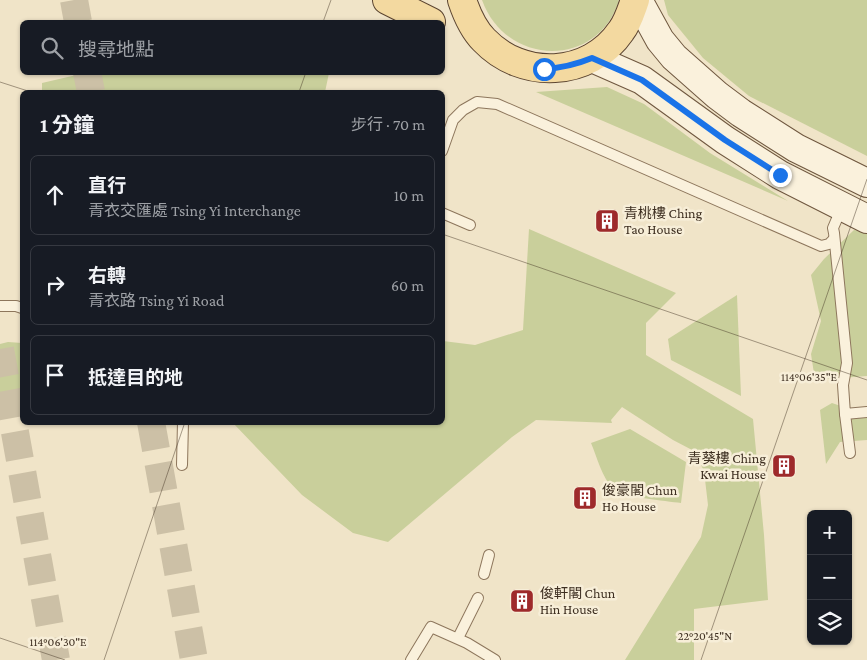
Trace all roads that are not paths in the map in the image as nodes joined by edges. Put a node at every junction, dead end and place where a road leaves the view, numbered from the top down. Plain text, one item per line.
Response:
1 (387, 0) edge
2 (462, 0) edge
3 (637, 0) edge
4 (427, 20) edge
5 (445, 27) edge
6 (482, 39) junction
7 (592, 58) junction
8 (445, 143) edge
9 (867, 183) edge
10 (842, 206) junction
11 (445, 214) edge
12 (867, 219) edge
13 (470, 225) dead end
14 (834, 239) junction
15 (0, 306) edge
16 (20, 307) edge
17 (867, 412) edge
18 (845, 414) junction
19 (182, 425) edge
20 (850, 453) dead end
21 (182, 465) dead end
22 (489, 556) dead end
23 (484, 574) dead end
24 (478, 598) dead end
25 (458, 638) junction
26 (411, 660) edge
27 (495, 660) edge

1 - 4 main road
2 - 6 main road
3 - 7 main road
3 - 9 main road
5 - 6 main road
6 - 7 main road
7 - 10 main road
8 - 14 lane
10 - 12 main road
10 - 14 lane
11 - 13 lane
14 - 18 lane
15 - 16 lane
17 - 18 lane
18 - 20 lane
19 - 21 lane
22 - 23 lane
24 - 25 lane
25 - 26 lane
25 - 27 lane

